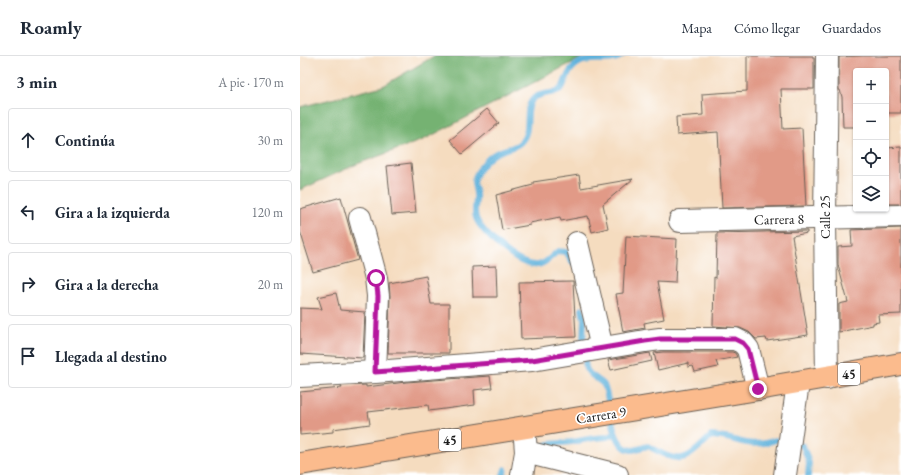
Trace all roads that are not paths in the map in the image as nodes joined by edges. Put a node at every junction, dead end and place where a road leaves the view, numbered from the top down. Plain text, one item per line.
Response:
1 (827, 56) edge
2 (901, 216) edge
3 (360, 218) dead end
4 (825, 218) junction
5 (680, 221) dead end
6 (577, 243) dead end
7 (602, 348) junction
8 (901, 364) edge
9 (375, 372) junction
10 (300, 376) edge
11 (827, 378) junction
12 (798, 383) junction
13 (758, 389) junction
14 (524, 428) junction
15 (526, 452) junction
16 (300, 464) edge
17 (522, 475) edge
18 (616, 475) edge
19 (785, 475) edge

1 - 4 street, Calle 25
2 - 4 street, Carrera 8
3 - 9 street
4 - 5 street, Carrera 8
4 - 11 street, Calle 25
6 - 7 street
7 - 9 street
7 - 13 street
8 - 11 highway, Carrera 9 / 45
9 - 10 street
11 - 12 highway, Carrera 9 / 45
12 - 13 highway, Carrera 9 / 45
12 - 19 street
13 - 14 highway, Carrera 9 / 45
14 - 15 street
14 - 16 highway, Carrera 9 / 45
15 - 17 street
15 - 18 street

